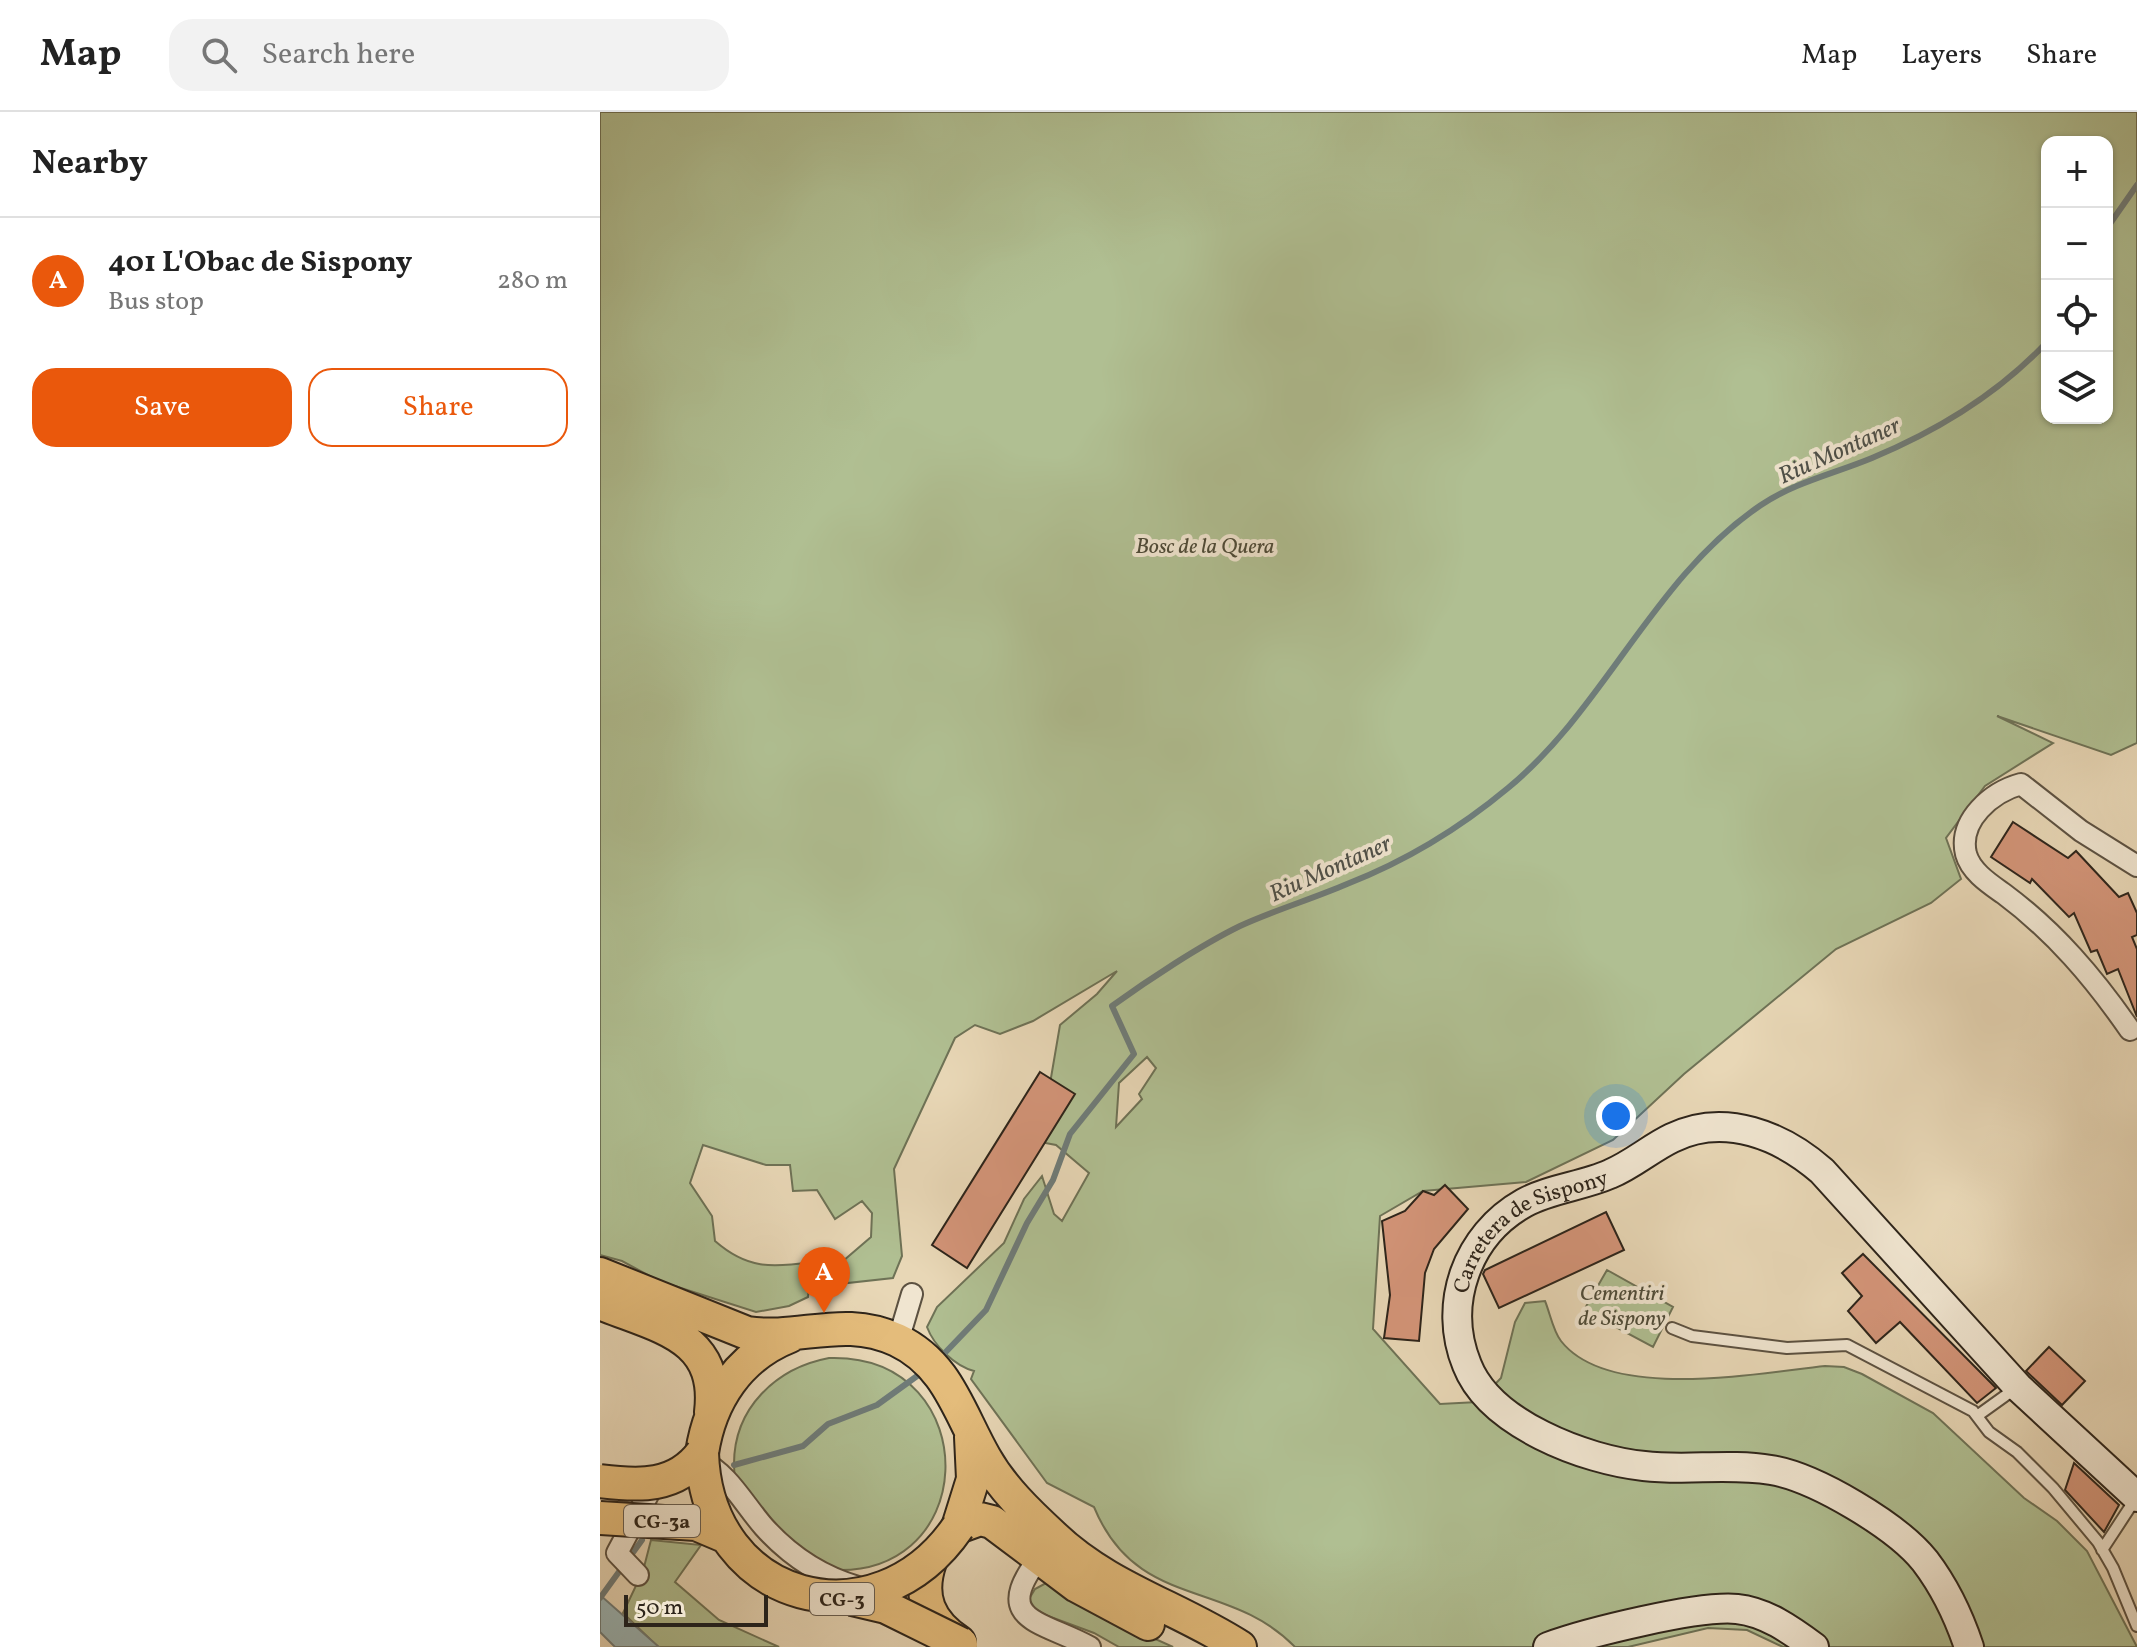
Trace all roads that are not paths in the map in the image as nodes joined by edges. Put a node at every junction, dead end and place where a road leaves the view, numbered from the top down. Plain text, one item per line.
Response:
1 (2137, 866) edge
2 (2130, 1030) dead end
3 (600, 1274) edge
4 (912, 1294) dead end
5 (600, 1303) edge
6 (1672, 1328) dead end
7 (800, 1332) junction
8 (898, 1341) junction
9 (2018, 1387) junction
10 (711, 1412) junction
11 (1977, 1416) junction
12 (969, 1426) junction
13 (702, 1453) junction
14 (600, 1481) edge
15 (2137, 1496) edge
16 (1022, 1525) junction
17 (613, 1527) edge
18 (958, 1527) junction
19 (722, 1535) junction
20 (2102, 1550) junction
21 (1039, 1558) junction
22 (930, 1562) junction
23 (638, 1575) dead end
24 (849, 1599) junction
25 (2137, 1626) edge
26 (965, 1646) edge
27 (1090, 1647) edge
28 (1198, 1647) edge
29 (1240, 1647) edge
30 (1548, 1647) edge
31 (1814, 1647) edge
32 (1969, 1647) edge

1 - 2 street
3 - 7 highway, CG-3
4 - 8 street
5 - 10 highway, CG-3
6 - 11 lane
7 - 8 highway, CG-3
7 - 10 highway, CG-3
8 - 12 highway, CG-3
9 - 11 lane
9 - 15 main road, Carretera de Sispony
9 - 32 main road, Carretera de Sispony
10 - 13 highway, CG-3
11 - 20 lane
12 - 16 highway, CG-3
12 - 18 highway, CG-3
13 - 14 highway, CG-3a, bridge
13 - 19 highway, CG-3, bridge
15 - 20 lane
16 - 18 highway, CG-3
16 - 21 highway, CG-3
16 - 29 highway, CG-3
17 - 19 highway, CG-3a, bridge
17 - 23 street
17 - 26 street
18 - 22 highway, CG-3, bridge
19 - 24 highway, CG-3, bridge
20 - 25 lane
21 - 27 street
21 - 28 highway, CG-3
22 - 24 highway, CG-3, bridge
22 - 26 highway, bridge
24 - 26 highway, bridge
30 - 31 main road

